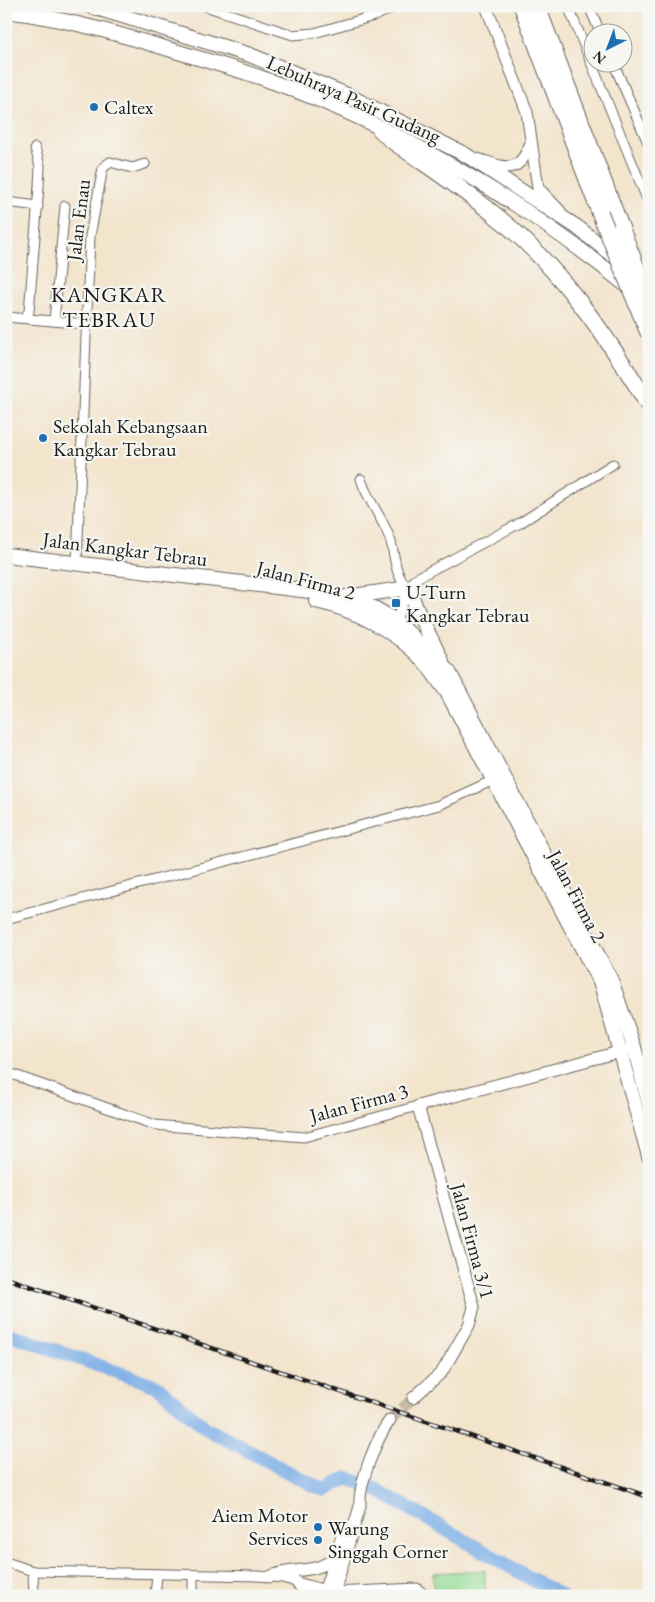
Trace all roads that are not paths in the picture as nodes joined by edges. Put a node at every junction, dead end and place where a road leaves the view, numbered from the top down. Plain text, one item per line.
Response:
1 (90, 6) edge
2 (204, 6) edge
3 (397, 6) edge
4 (486, 6) edge
5 (522, 6) edge
6 (537, 6) edge
7 (568, 6) edge
8 (589, 6) edge
9 (6, 11) edge
10 (596, 22) edge
11 (617, 72) edge
12 (380, 129) junction
13 (532, 141) junction
14 (649, 145) edge
15 (35, 148) dead end
16 (466, 156) junction
17 (145, 164) dead end
18 (6, 202) edge
19 (649, 204) edge
20 (38, 206) junction
21 (65, 206) dead end
22 (577, 228) junction
23 (649, 284) edge
24 (649, 300) edge
25 (649, 304) edge
26 (6, 317) edge
27 (24, 318) junction
28 (54, 321) junction
29 (87, 324) junction
30 (649, 334) edge
31 (649, 406) edge
32 (613, 464) dead end
33 (361, 479) dead end
34 (6, 555) edge
35 (77, 563) junction
36 (239, 583) junction
37 (408, 588) junction
38 (343, 597) junction
39 (393, 627) junction
40 (448, 672) junction
41 (498, 778) junction
42 (6, 919) edge
43 (634, 1047) junction
44 (620, 1051) junction
45 (6, 1072) edge
46 (649, 1103) edge
47 (418, 1106) junction
48 (649, 1156) edge
49 (413, 1398) tunnel mouth
50 (390, 1420) tunnel mouth
51 (359, 1496) junction
52 (335, 1558) junction
53 (6, 1562) edge
54 (33, 1572) junction
55 (157, 1575) junction
56 (193, 1575) junction
57 (269, 1577) junction
58 (295, 1581) junction
59 (329, 1593) edge
60 (351, 1593) edge
61 (34, 1596) edge
62 (155, 1596) edge
63 (193, 1596) edge
64 (309, 1596) edge
65 (426, 1596) edge

1 - 16 main road, Lebuhraya Pasir Gudang
2 - 3 street
4 - 13 street
5 - 30 highway, bridge
6 - 24 highway, bridge
7 - 19 street
8 - 10 street
9 - 12 main road, Lebuhraya Pasir Gudang
11 - 14 street
12 - 25 main road, Lebuhraya Pasir Gudang
12 - 31 highway
13 - 16 street
13 - 22 street
15 - 20 street
16 - 22 main road, Lebuhraya Pasir Gudang
17 - 29 street, Jalan Enau
18 - 20 street
20 - 27 street
21 - 28 street
22 - 23 main road, Lebuhraya Pasir Gudang
26 - 27 street
27 - 28 street
28 - 29 street
29 - 35 street, Jalan Enau
32 - 37 street
33 - 37 street
34 - 35 main road, Jalan Kangkar Tebrau
35 - 36 main road, Jalan Kangkar Tebrau
36 - 38 main road, Jalan Firma 2
36 - 39 main road, Jalan Firma 2
37 - 38 main road
37 - 39 street
37 - 40 main road
38 - 39 main road, Jalan Firma 2
39 - 40 main road, Jalan Firma 2
39 - 41 main road, Jalan Firma 2
40 - 41 main road, Jalan Firma 2
41 - 42 street
41 - 43 main road, Jalan Firma 2
41 - 44 main road, Jalan Firma 2
43 - 44 street, Jalan Firma 3
43 - 46 main road, Jalan Firma 2
44 - 47 street, Jalan Firma 3
44 - 48 main road, Jalan Firma 2
45 - 47 street, Jalan Firma 3
47 - 49 street, Jalan Firma 3/1
50 - 51 street
51 - 52 street
51 - 59 street
52 - 57 street
52 - 59 street
53 - 54 street
54 - 55 street
54 - 61 street
55 - 56 street
55 - 62 street
56 - 57 street
56 - 63 street
57 - 58 street
58 - 59 street
58 - 64 street
59 - 60 street
60 - 65 street

